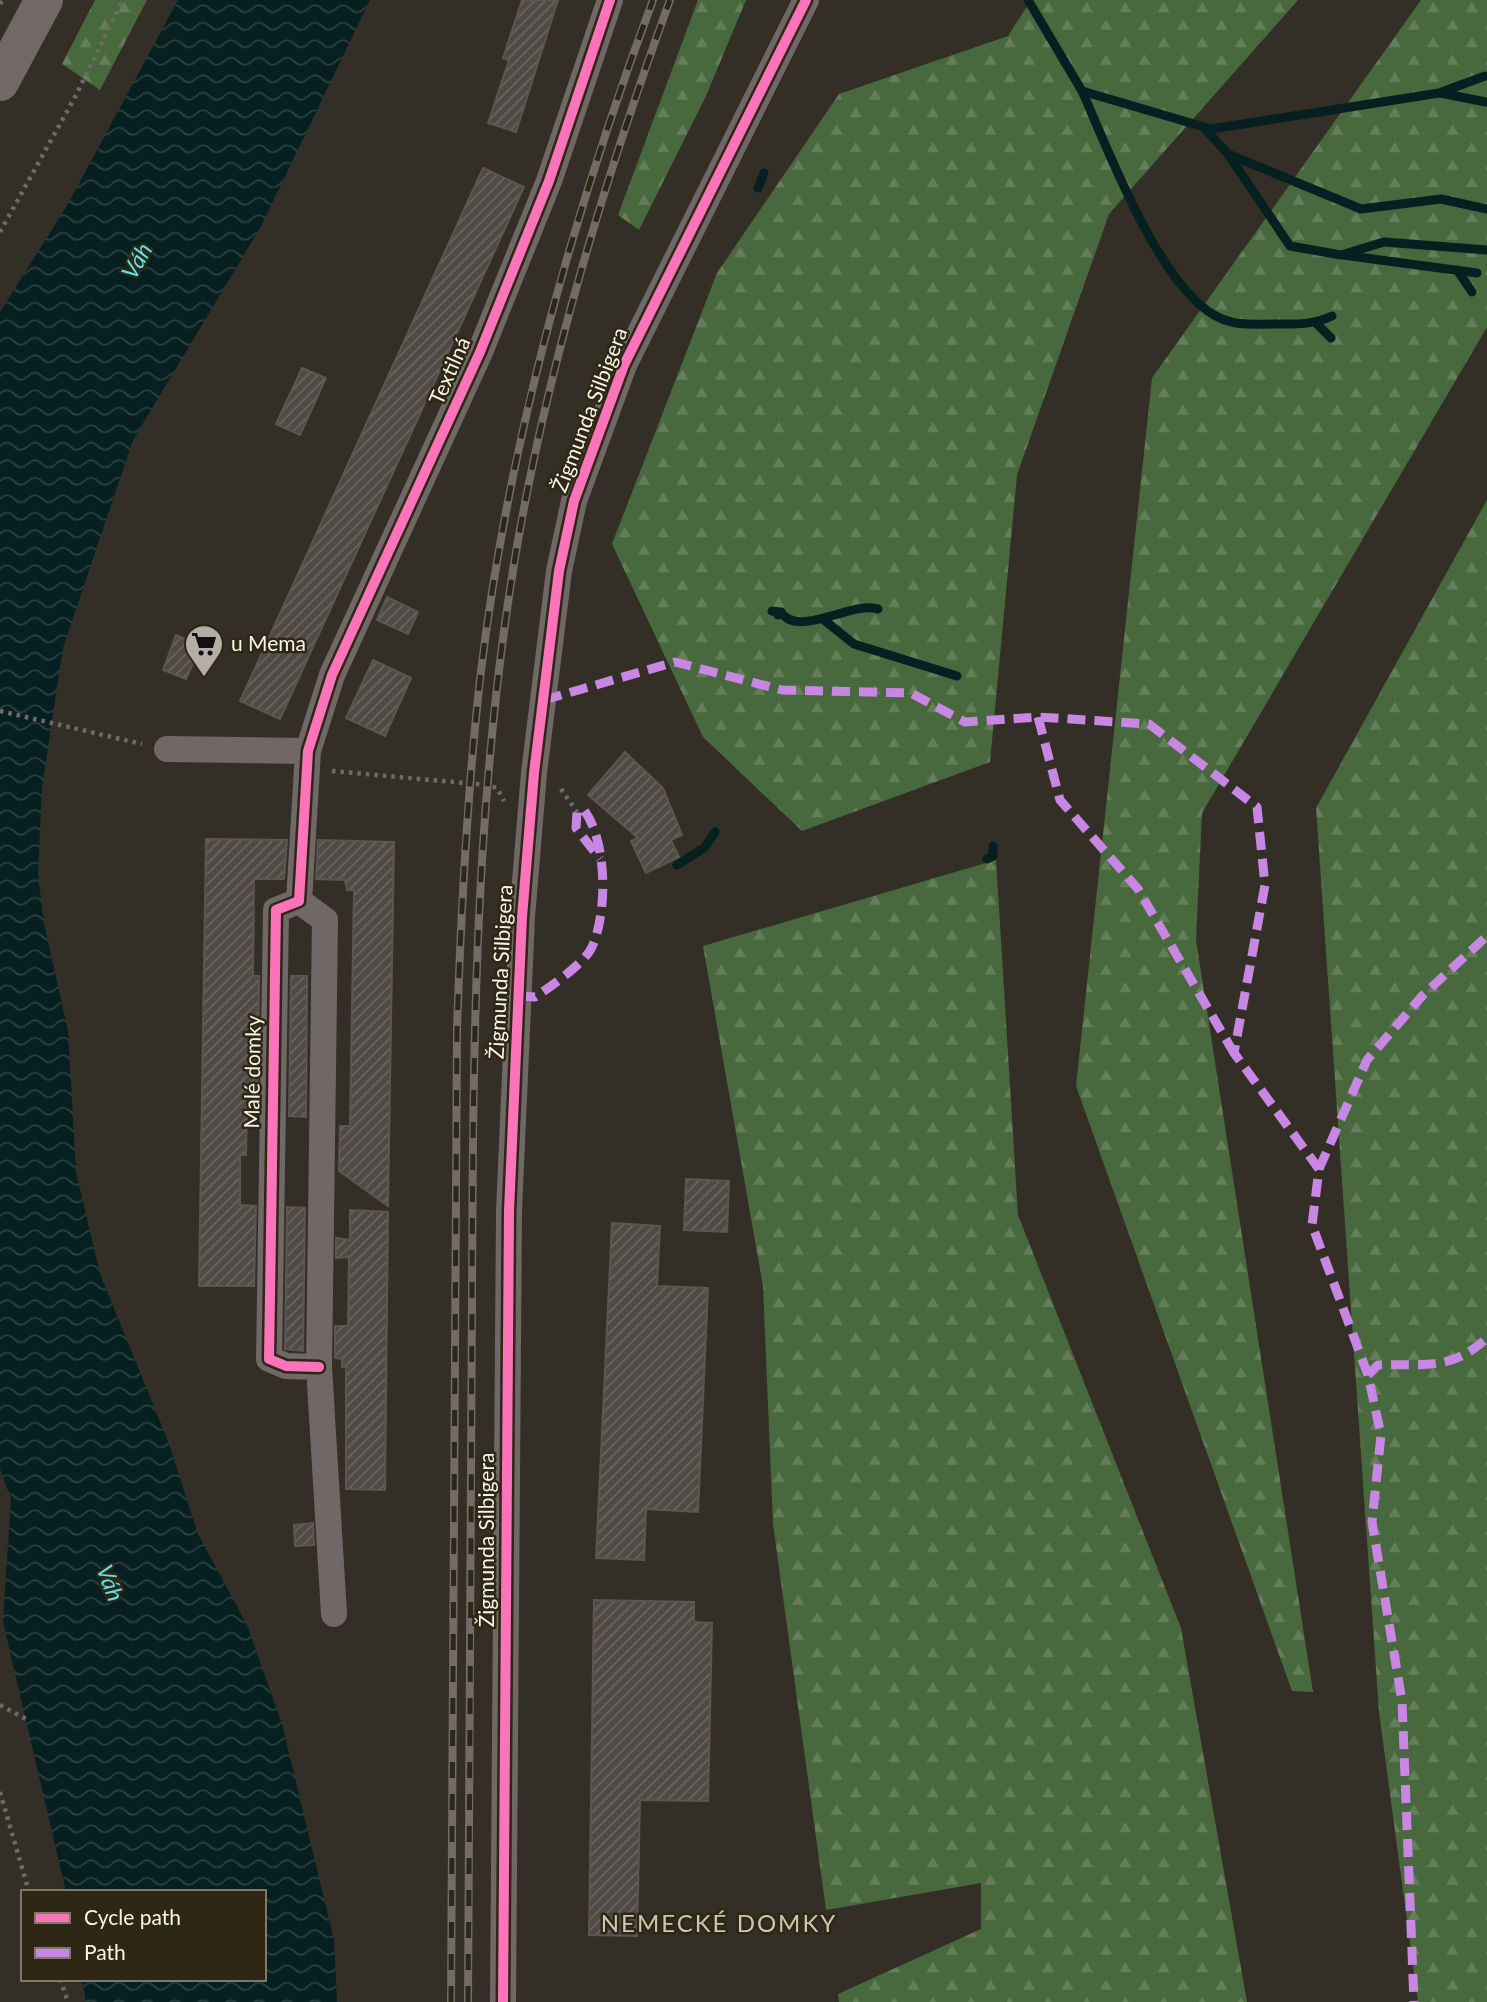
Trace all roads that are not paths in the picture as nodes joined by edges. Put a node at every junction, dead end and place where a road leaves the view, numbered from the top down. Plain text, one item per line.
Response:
1 (44, 0) edge
2 (610, 0) edge
3 (806, 0) edge
4 (0, 82) edge
5 (167, 749) dead end
6 (307, 760) junction
7 (299, 901) junction
8 (319, 1367) junction
9 (334, 1614) dead end
10 (503, 2002) edge

1 - 4 main road
2 - 6 street, Textilná
3 - 10 street, Žigmunda Silbigera
5 - 6 street
6 - 7 street
7 - 8 street
7 - 8 street, Malé domky
8 - 9 street

